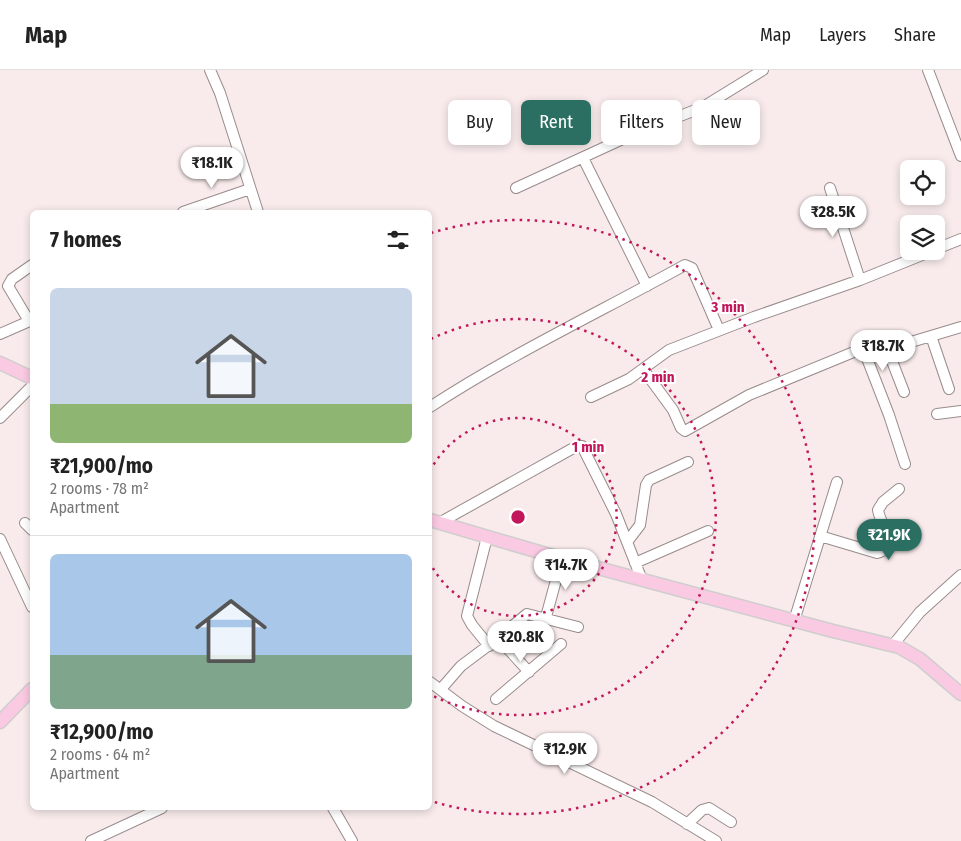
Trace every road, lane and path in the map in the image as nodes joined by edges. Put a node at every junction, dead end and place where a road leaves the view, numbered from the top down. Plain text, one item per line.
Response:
1 (210, 70) edge
2 (763, 70) edge
3 (928, 70) edge
4 (961, 156) edge
5 (583, 158) junction
6 (250, 188) junction
7 (516, 188) dead end
8 (830, 188) dead end
9 (189, 210) edge
10 (257, 210) edge
11 (961, 239) edge
12 (945, 245) edge
13 (910, 260) edge
14 (30, 266) edge
15 (860, 280) junction
16 (647, 286) junction
17 (30, 319) edge
18 (30, 320) edge
19 (961, 327) edge
20 (719, 330) junction
21 (0, 334) edge
22 (931, 336) junction
23 (885, 343) junction
24 (863, 348) junction
25 (0, 363) edge
26 (643, 369) junction
27 (30, 377) edge
28 (30, 388) edge
29 (949, 389) dead end
30 (904, 392) dead end
31 (591, 397) dead end
32 (432, 406) edge
33 (961, 411) edge
34 (937, 414) dead end
35 (0, 418) edge
36 (688, 462) dead end
37 (904, 464) dead end
38 (837, 482) dead end
39 (899, 489) dead end
40 (434, 522) edge
41 (708, 531) dead end
42 (820, 536) junction
43 (487, 537) junction
44 (0, 538) edge
45 (627, 542) junction
46 (562, 558) junction
47 (635, 563) junction
48 (961, 575) edge
49 (642, 580) junction
50 (30, 603) edge
51 (546, 617) junction
52 (794, 621) junction
53 (578, 626) dead end
54 (498, 638) junction
55 (561, 644) dead end
56 (893, 645) junction
57 (489, 646) junction
58 (529, 672) junction
59 (432, 683) edge
60 (441, 689) junction
61 (30, 691) edge
62 (961, 694) edge
63 (496, 699) dead end
64 (0, 722) edge
65 (158, 810) edge
66 (334, 810) edge
67 (731, 822) dead end
68 (687, 824) junction
69 (109, 837) edge
70 (713, 840) edge
71 (91, 841) edge
72 (352, 841) edge

1 - 6 street
2 - 5 street
3 - 4 street
5 - 7 street
5 - 16 street
6 - 9 street
6 - 10 street
8 - 15 street
11 - 12 street
13 - 15 street
14 - 17 street
15 - 20 street
16 - 20 street
16 - 32 street
18 - 21 street
19 - 22 street
20 - 26 street
22 - 23 street
22 - 29 street
23 - 24 street
23 - 30 street
24 - 26 street
24 - 37 street
25 - 27 main road
26 - 31 street
28 - 35 street
33 - 34 street
36 - 45 street
38 - 42 street
39 - 42 street
40 - 43 main road
40 - 45 street
41 - 47 street
42 - 52 street
43 - 46 main road
43 - 57 street
44 - 50 street
45 - 47 street
46 - 49 main road
46 - 51 street
47 - 49 street
48 - 56 street
49 - 52 main road
51 - 53 street
51 - 54 street
52 - 56 main road
54 - 57 street
54 - 58 street
55 - 58 street
56 - 62 main road
57 - 60 street
58 - 63 street
59 - 60 street
60 - 68 street
61 - 64 main road
65 - 69 street
66 - 72 street
67 - 68 street
68 - 70 street
69 - 71 street

